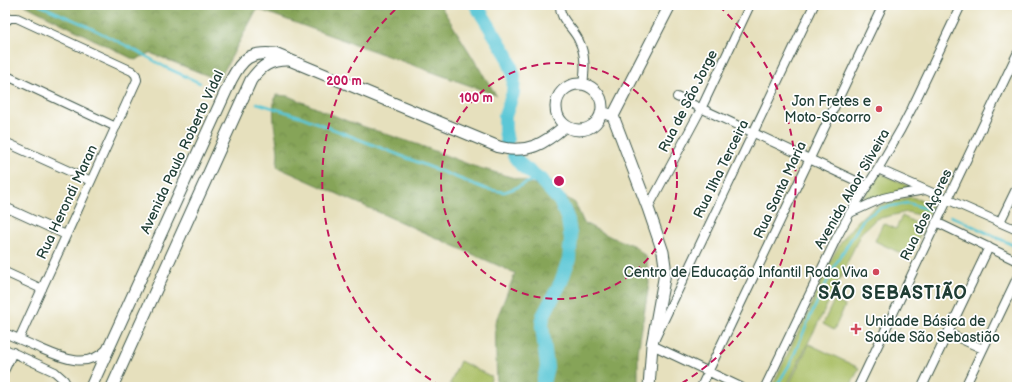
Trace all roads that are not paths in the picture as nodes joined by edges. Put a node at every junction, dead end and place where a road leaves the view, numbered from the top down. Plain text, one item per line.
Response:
1 (560, 5) edge
2 (670, 5) edge
3 (750, 5) edge
4 (814, 5) edge
5 (883, 5) edge
6 (961, 5) edge
7 (8, 20) edge
8 (1017, 54) edge
9 (289, 60) junction
10 (241, 65) junction
11 (5, 75) edge
12 (583, 85) junction
13 (245, 94) junction
14 (677, 97) dead end
15 (218, 106) junction
16 (701, 109) junction
17 (602, 112) junction
18 (613, 116) junction
19 (565, 126) junction
20 (116, 127) junction
21 (753, 133) junction
22 (5, 142) edge
23 (221, 146) junction
24 (810, 160) junction
25 (878, 169) junction
26 (91, 181) junction
27 (867, 186) junction
28 (1017, 187) edge
29 (926, 190) junction
30 (948, 199) junction
31 (5, 207) edge
32 (648, 208) junction
33 (850, 213) junction
34 (936, 222) junction
35 (1000, 222) junction
36 (1017, 230) edge
37 (66, 235) junction
38 (988, 247) junction
39 (1017, 261) edge
40 (5, 272) edge
41 (1017, 278) edge
42 (42, 289) junction
43 (5, 333) edge
44 (948, 333) junction
45 (19, 339) junction
46 (652, 345) junction
47 (109, 348) junction
48 (983, 349) junction
49 (9, 351) edge
50 (126, 356) junction
51 (5, 369) edge
52 (708, 372) junction
53 (68, 387) edge
54 (91, 387) edge
55 (112, 387) edge
56 (649, 387) edge
57 (701, 387) edge
58 (741, 387) edge
59 (765, 387) edge
60 (858, 387) edge
61 (922, 387) edge
62 (965, 387) edge

1 - 12 street
2 - 18 street
3 - 16 street, Rua de São Jorge
4 - 21 street, Rua Ilha Terceira
5 - 24 street, Rua Santa Maria
6 - 25 street, Avenida Alaor Silveira
7 - 20 street, Rua Herondi Maran
8 - 30 street, Rua dos Açores
9 - 10 street, Avenida Paulo Roberto Vidal
9 - 13 street
9 - 19 street, Avenida Paulo Roberto Vidal
10 - 13 street
10 - 15 street, Avenida Paulo Roberto Vidal
11 - 20 street
12 - 17 street
12 - 19 street
13 - 23 street
14 - 16 street
15 - 23 street
15 - 47 street, Avenida Paulo Roberto Vidal
16 - 21 street
16 - 32 street, Rua de São Jorge
17 - 18 street
17 - 19 street
18 - 32 street
20 - 26 street, Rua Herondi Maran
21 - 24 street
21 - 46 street, Rua Ilha Terceira
22 - 26 street
23 - 50 street
24 - 27 street
24 - 52 street, Rua Santa Maria
25 - 27 street, Avenida Alaor Silveira
25 - 29 street
26 - 37 street, Rua Herondi Maran
27 - 33 street, Avenida Alaor Silveira
28 - 35 street
29 - 30 street
29 - 33 street
30 - 34 street, Rua dos Açores
30 - 35 street
31 - 37 street
32 - 46 street
33 - 59 street, Avenida Alaor Silveira
34 - 38 street
34 - 60 street, Rua dos Açores
35 - 36 street
37 - 42 street, Rua Herondi Maran
38 - 39 street
38 - 44 street
40 - 42 street
41 - 48 street
42 - 45 street, Rua Herondi Maran
43 - 45 street
44 - 48 street
44 - 61 street
45 - 47 street
46 - 52 street
46 - 56 street
47 - 50 street
47 - 54 street, Avenida Paulo Roberto Vidal
48 - 62 street
49 - 51 street
49 - 53 street
50 - 55 street
52 - 57 street, Rua Santa Maria
52 - 58 street

